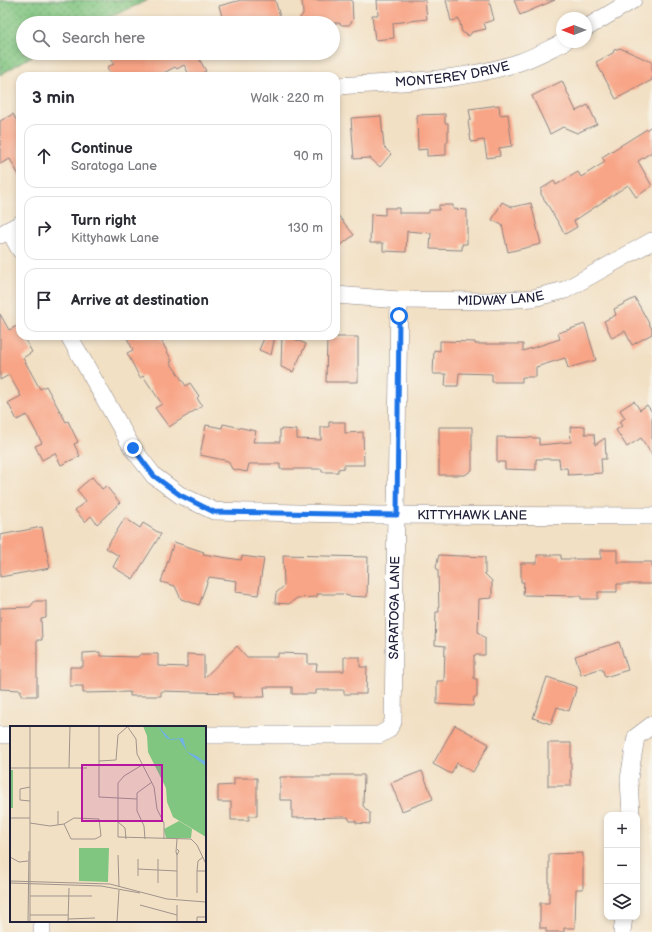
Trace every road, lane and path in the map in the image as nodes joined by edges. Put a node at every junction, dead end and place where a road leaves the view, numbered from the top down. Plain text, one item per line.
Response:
1 (633, 0) edge
2 (592, 24) edge
3 (556, 46) edge
4 (340, 86) edge
5 (10, 230) edge
6 (652, 241) edge
7 (16, 242) edge
8 (340, 295) edge
9 (399, 300) junction
10 (71, 340) edge
11 (397, 515) junction
12 (652, 516) edge
13 (652, 725) edge
14 (206, 735) edge
15 (631, 812) edge
16 (624, 920) edge
17 (622, 932) edge

1 - 2 street
3 - 4 street, MONTEREY DRIVE
5 - 7 street
6 - 9 street, MIDWAY LANE
8 - 9 street, MIDWAY LANE
9 - 11 street, SARATOGA LANE
10 - 11 street, KITTYHAWK LANE
11 - 12 street, KITTYHAWK LANE
11 - 14 street, SARATOGA LANE
13 - 15 street
16 - 17 street

